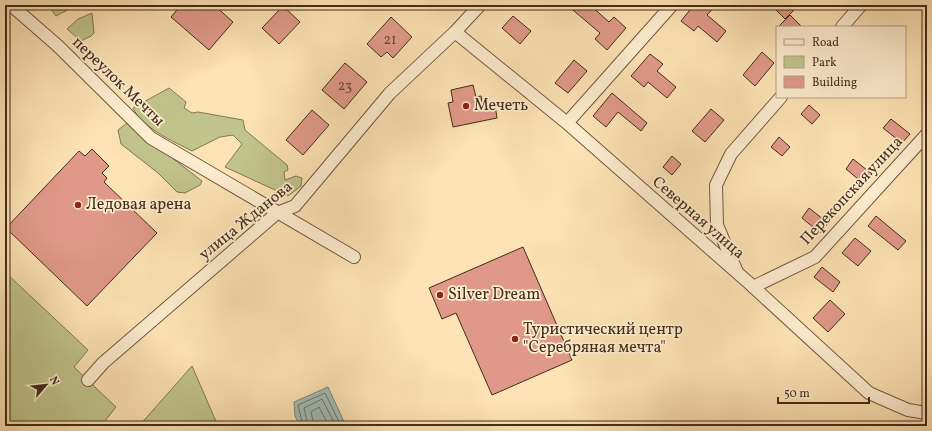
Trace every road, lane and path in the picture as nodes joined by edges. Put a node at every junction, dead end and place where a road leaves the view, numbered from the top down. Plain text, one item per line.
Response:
1 (11, 5) edge
2 (480, 5) edge
3 (672, 5) edge
4 (861, 5) edge
5 (843, 26) edge
6 (455, 32) junction
7 (780, 98) edge
8 (567, 124) junction
9 (927, 134) edge
10 (277, 213) junction
11 (354, 257) dead end
12 (738, 274) junction
13 (753, 287) junction
14 (88, 380) dead end
15 (927, 413) edge

1 - 10 street, переулок Мечты
2 - 6 street, улица Жданова
3 - 8 street
4 - 5 street
6 - 8 street, Северная улица
6 - 10 street, улица Жданова
7 - 12 street
8 - 12 street, Северная улица
9 - 13 street, Перекопская улица
10 - 11 street, переулок Мечты
10 - 14 street, улица Жданова
12 - 13 street, Северная улица
13 - 15 street, Северная улица

